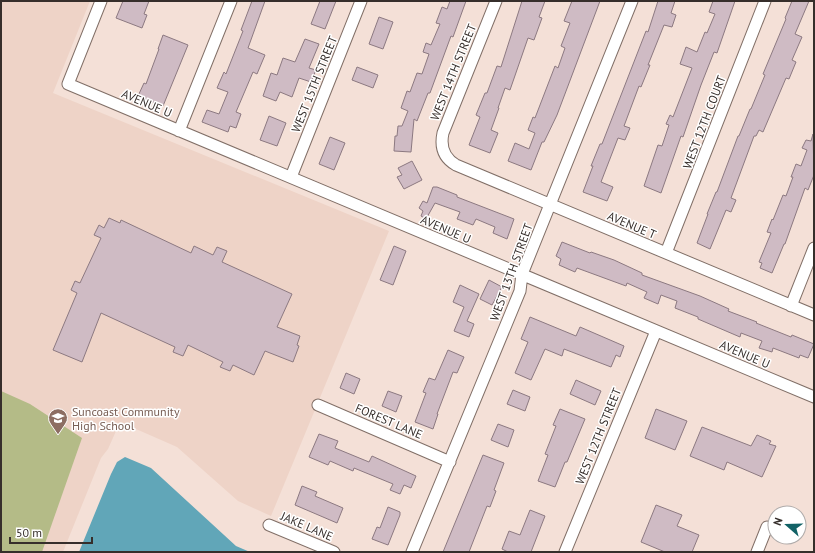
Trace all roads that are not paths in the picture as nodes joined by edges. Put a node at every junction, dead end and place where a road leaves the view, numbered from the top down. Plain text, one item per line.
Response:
1 (101, 1) edge
2 (231, 1) edge
3 (361, 1) edge
4 (496, 1) edge
5 (632, 1) edge
6 (766, 1) edge
7 (178, 131) junction
8 (444, 154) joint
9 (291, 178) junction
10 (550, 205) junction
11 (814, 248) edge
12 (666, 253) junction
13 (522, 274) junction
14 (791, 306) junction
15 (814, 315) edge
16 (656, 331) junction
17 (814, 397) edge
18 (318, 405) dead end
19 (450, 462) junction
20 (269, 525) dead end
21 (767, 527) dead end
22 (334, 552) edge
23 (412, 552) edge
24 (564, 552) edge
25 (757, 552) edge

1 - 7 street, AVENUE U
2 - 7 street
3 - 9 street, WEST 15TH STREET
4 - 8 street, WEST 14TH STREET
5 - 10 street, WEST 13TH STREET
6 - 12 street, WEST 12TH COURT
7 - 9 street, AVENUE U
8 - 10 street, AVENUE T
9 - 13 street, AVENUE U
10 - 12 street, AVENUE T
10 - 13 street, WEST 13TH STREET
11 - 14 street
12 - 14 street, AVENUE T
13 - 16 street, AVENUE U
13 - 19 street, WEST 13TH STREET
14 - 15 street, AVENUE T
16 - 17 street, AVENUE U
16 - 24 street, WEST 12TH STREET
18 - 19 street, FOREST LANE
19 - 23 street, WEST 13TH STREET
20 - 22 street, JAKE LANE
21 - 25 street

